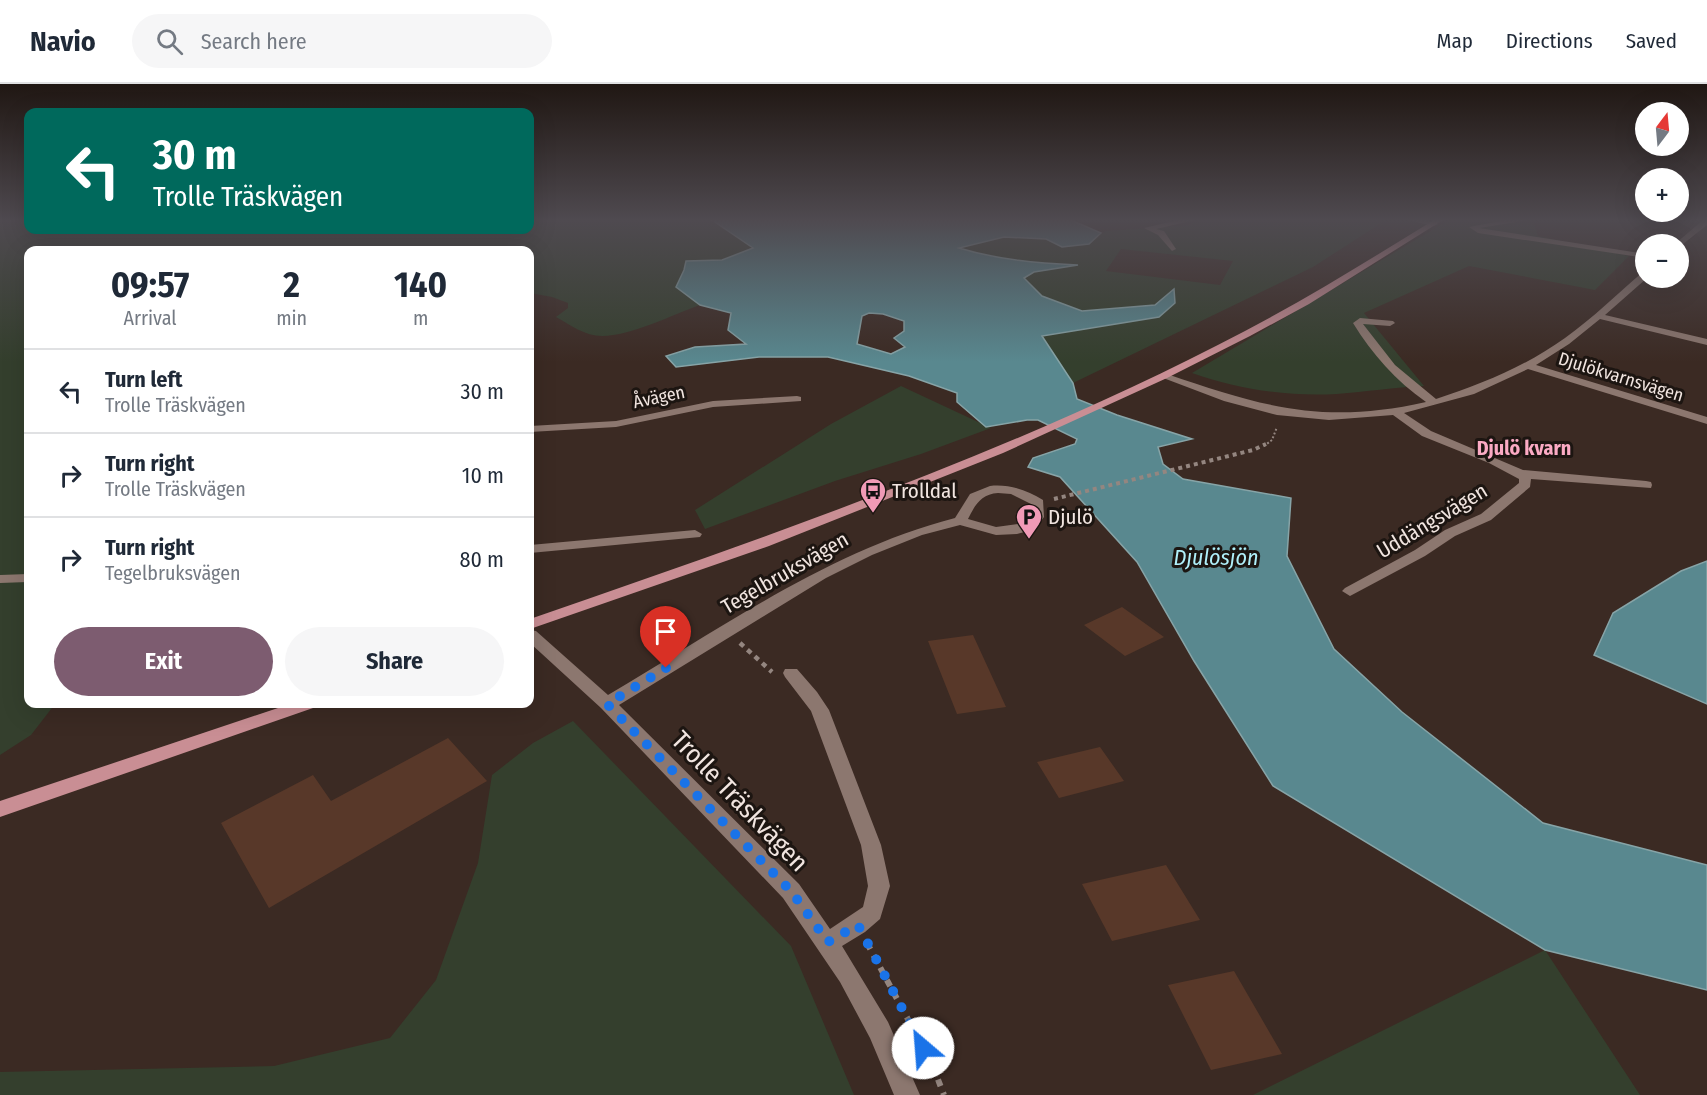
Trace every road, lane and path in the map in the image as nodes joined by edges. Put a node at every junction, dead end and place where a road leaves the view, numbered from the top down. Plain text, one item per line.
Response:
1 (1363, 267) edge
2 (1635, 284) edge
3 (1598, 316) junction
4 (1390, 323) dead end
5 (1707, 342) edge
6 (1525, 365) junction
7 (1163, 376) junction
8 (796, 399) dead end
9 (1435, 403) junction
10 (1279, 411) junction
11 (1397, 413) junction
12 (1707, 421) edge
13 (534, 429) edge
14 (1521, 474) junction
15 (1646, 485) dead end
16 (1038, 503) junction
17 (960, 521) junction
18 (695, 534) dead end
19 (534, 549) edge
20 (24, 578) edge
21 (0, 579) edge
22 (1350, 591) dead end
23 (534, 623) edge
24 (725, 632) junction
25 (534, 639) edge
26 (791, 673) joint
27 (607, 704) junction
28 (295, 708) edge
29 (0, 809) edge
30 (858, 925) junction
31 (828, 942) junction
32 (907, 1095) edge
33 (944, 1095) edge

1 - 7 main road
2 - 3 street, Djulökvarnsvägen
3 - 5 street
3 - 6 street, Djulökvarnsvägen
4 - 9 street
6 - 9 street, Djulökvarnsvägen
6 - 12 street, Djulökvarnsvägen
7 - 10 street, Djulökvarnsvägen
7 - 23 main road
8 - 13 street, Åvägen
9 - 11 street, Djulökvarnsvägen
10 - 11 street, Djulökvarnsvägen
10 - 16 path
11 - 14 street, Uddängsvägen
14 - 15 street
14 - 22 street, Uddängsvägen
16 - 17 street
16 - 17 street, Tegelbruksvägen
17 - 24 street, Tegelbruksvägen
18 - 19 street
20 - 21 street
24 - 26 path
24 - 27 street, Tegelbruksvägen
25 - 27 street
26 - 30 street
27 - 31 street, Trolle Träskvägen
28 - 29 main road
30 - 31 street
30 - 33 path
31 - 32 street, Trolle Träskvägen

